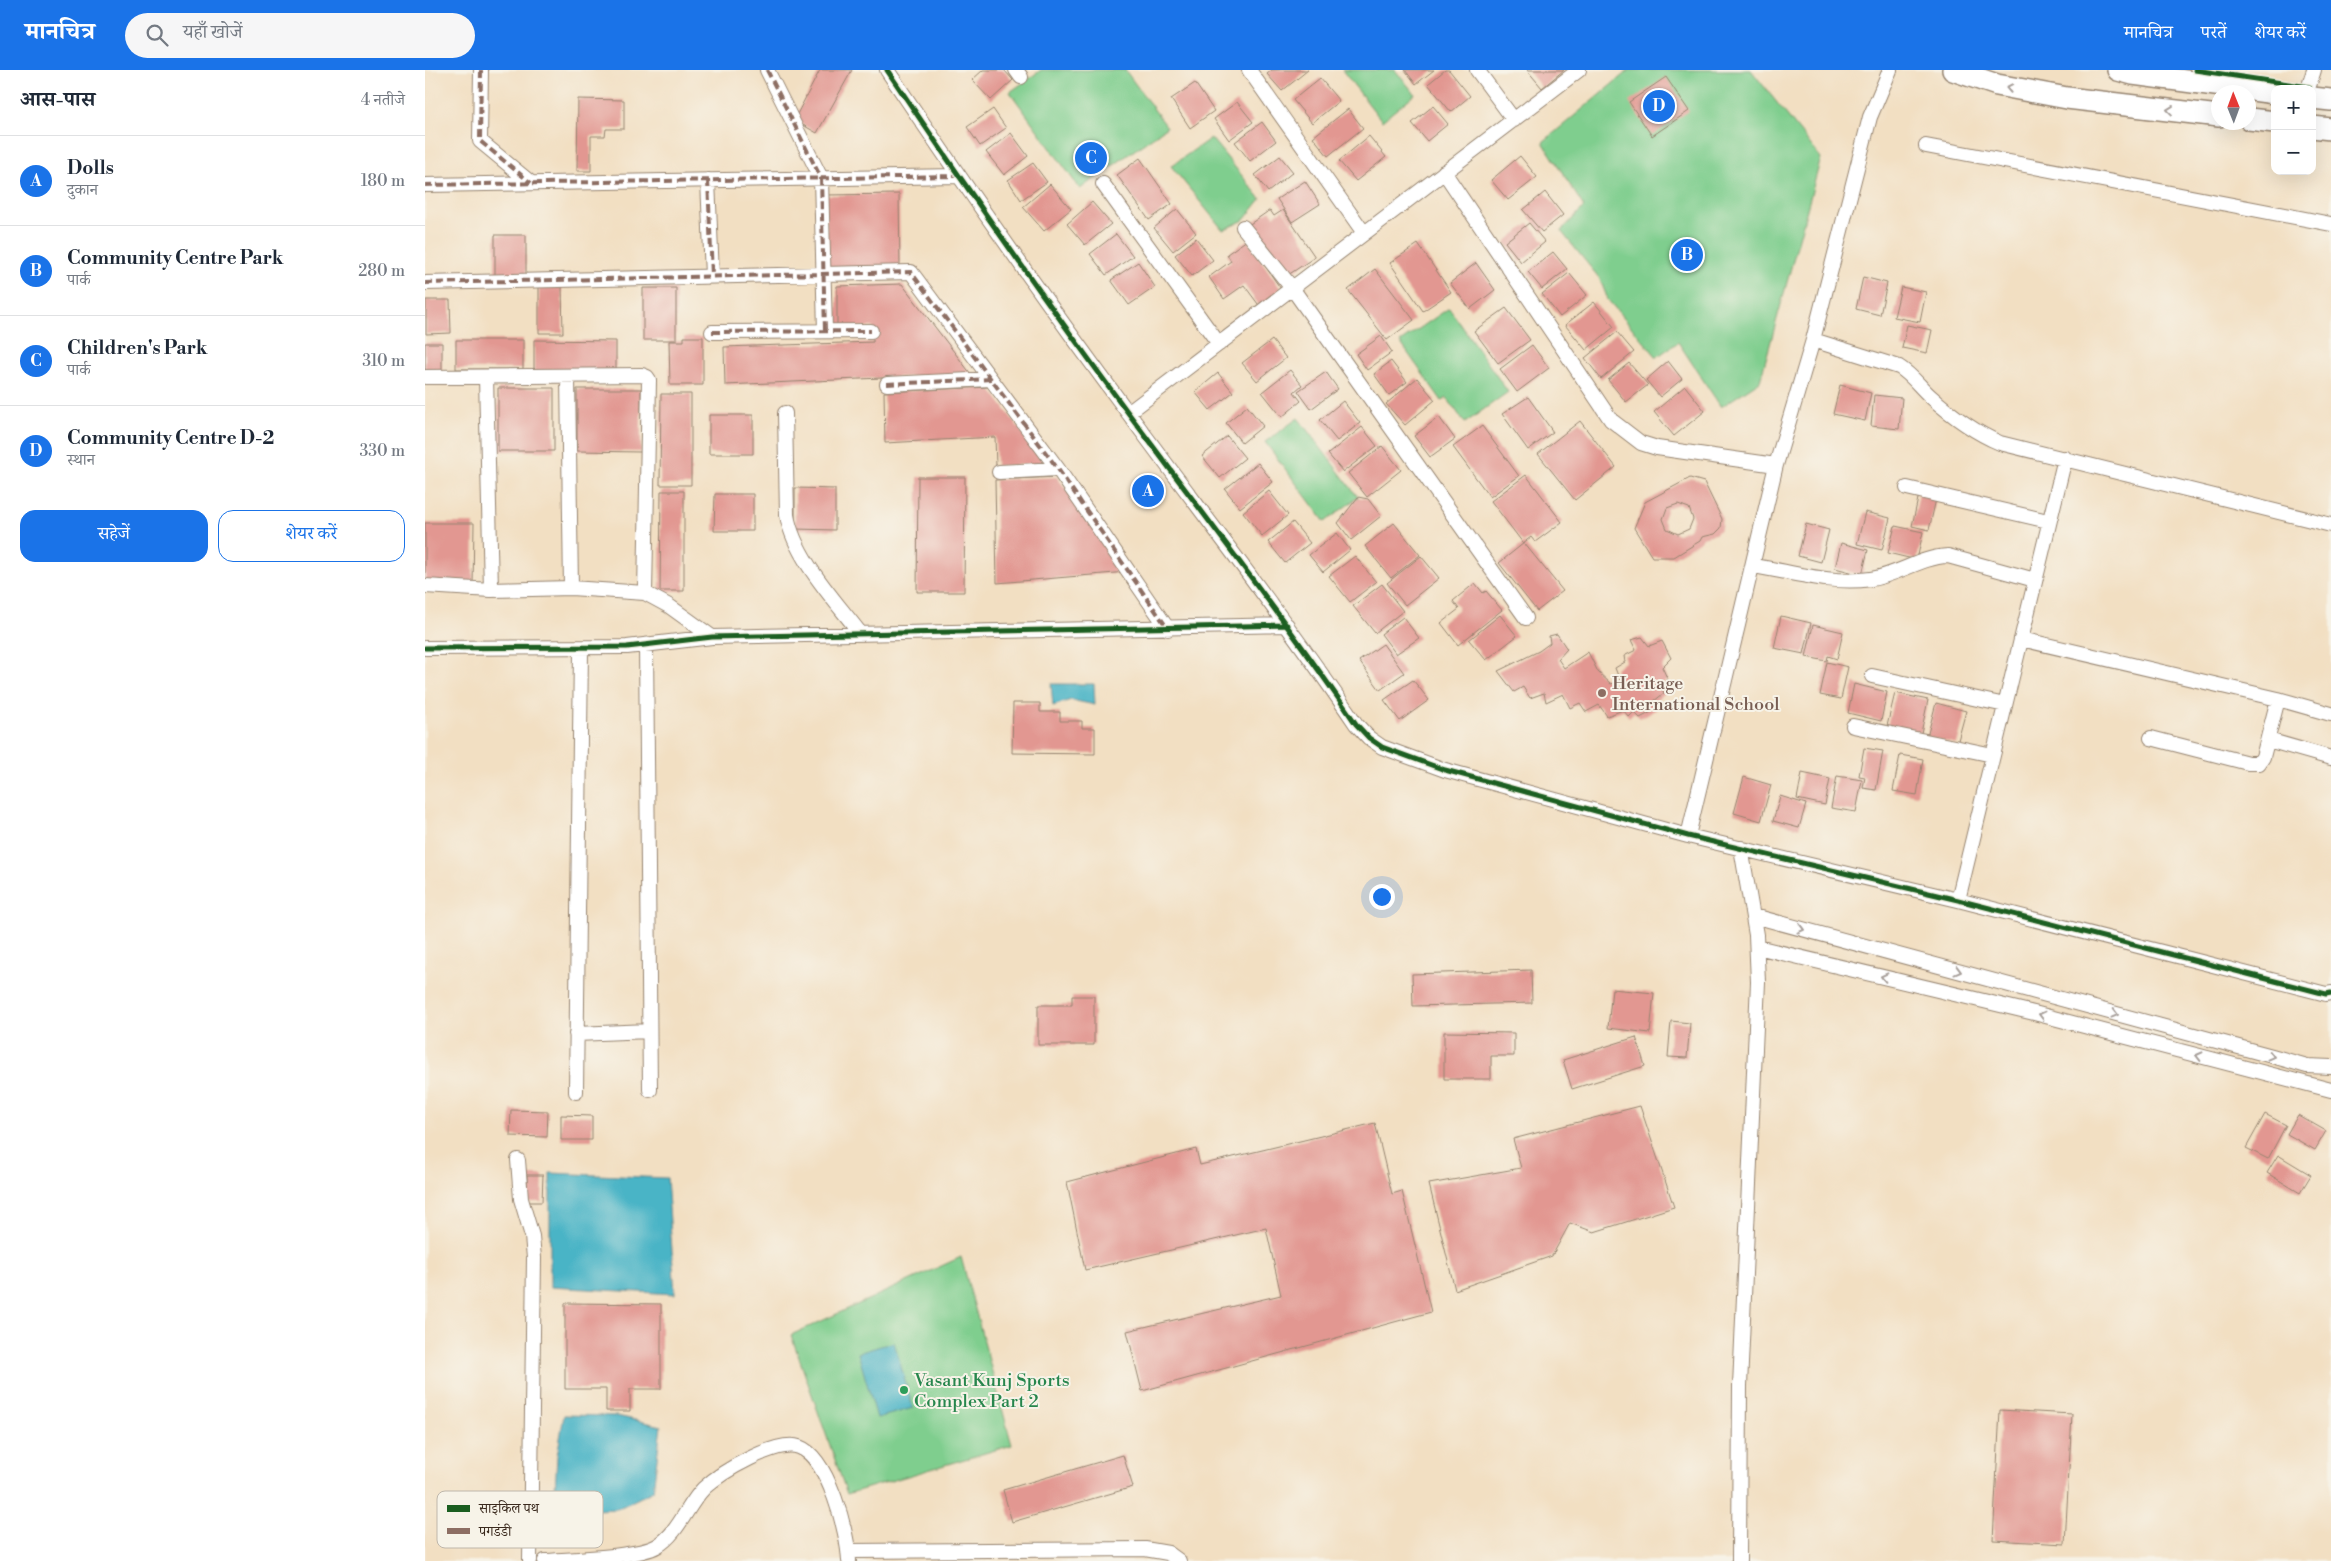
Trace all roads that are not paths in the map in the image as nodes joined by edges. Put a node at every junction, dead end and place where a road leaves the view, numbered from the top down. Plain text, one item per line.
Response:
1 (481, 70) edge
2 (767, 70) edge
3 (887, 70) edge
4 (1249, 70) edge
5 (1477, 70) edge
6 (1579, 70) edge
7 (1890, 70) edge
8 (1953, 70) edge
9 (2118, 70) edge
10 (2314, 70) edge
11 (2309, 85) edge
12 (2271, 91) edge
13 (2316, 98) edge
14 (2331, 100) edge
15 (2211, 115) edge
16 (1514, 120) junction
17 (2256, 120) edge
18 (2271, 122) edge
19 (2316, 127) edge
20 (2331, 129) edge
21 (1926, 146) dead end
22 (1444, 172) junction
23 (958, 176) junction
24 (821, 178) junction
25 (707, 180) junction
26 (531, 183) junction
27 (1103, 184) dead end
28 (425, 185) edge
29 (2331, 224) edge
30 (1243, 227) dead end
31 (1364, 234) junction
32 (823, 273) junction
33 (712, 276) junction
34 (425, 283) edge
35 (1292, 288) junction
36 (825, 331) junction
37 (871, 331) dead end
38 (712, 332) dead end
39 (1813, 340) junction
40 (1219, 344) junction
41 (425, 377) edge
42 (486, 377) junction
43 (568, 377) junction
44 (991, 379) junction
45 (887, 384) dead end
46 (785, 413) dead end
47 (1128, 413) junction
48 (2065, 458) junction
49 (1776, 465) junction
50 (1058, 469) junction
51 (999, 472) dead end
52 (1907, 488) dead end
53 (2049, 521) junction
54 (2331, 525) edge
55 (1754, 566) junction
56 (2035, 580) junction
57 (425, 586) edge
58 (571, 588) junction
59 (491, 590) junction
60 (645, 593) junction
61 (1526, 618) dead end
62 (1287, 625) junction
63 (1168, 629) junction
64 (860, 633) junction
65 (711, 638) junction
66 (2021, 639) junction
67 (647, 645) junction
68 (425, 648) edge
69 (581, 648) junction
70 (1872, 676) dead end
71 (2278, 699) junction
72 (2005, 705) junction
73 (2331, 714) edge
74 (1853, 726) dead end
75 (2151, 738) dead end
76 (2268, 740) junction
77 (1993, 755) junction
78 (2331, 758) edge
79 (1688, 836) junction
80 (1741, 848) junction
81 (1958, 900) junction
82 (1754, 916) junction
83 (1757, 947) junction
84 (2331, 992) edge
85 (649, 1031) junction
86 (576, 1034) junction
87 (2331, 1067) edge
88 (649, 1090) dead end
89 (2331, 1090) edge
90 (576, 1092) dead end
91 (518, 1160) dead end
92 (531, 1491) edge
93 (530, 1548) edge
94 (849, 1556) edge
95 (530, 1561) edge
96 (545, 1561) edge
97 (1179, 1561) edge
98 (1739, 1561) edge

1 - 26 street
2 - 24 street
3 - 23 street
4 - 31 street
5 - 16 street
6 - 16 street
7 - 39 street
15 -> 8 main road
9 - 12 main road
10 - 11 street
13 - 14 main road
16 - 22 street
17 - 18 main road
19 - 20 main road
21 - 29 street
22 - 31 street
22 - 49 street
23 - 24 street
23 - 47 street
24 - 25 street
24 - 32 street
25 - 26 street
25 - 33 street
26 - 28 street
27 - 40 street
30 - 35 street
31 - 35 street
32 - 33 street
32 - 36 street
32 - 44 street
33 - 34 street
35 - 40 street
35 - 61 street
36 - 37 street
36 - 38 street
39 - 48 street
39 - 49 street
40 - 47 street
41 - 42 street
42 - 43 street
42 - 59 street
43 - 58 street
43 - 60 street
44 - 45 street
44 - 50 street
46 - 64 street
47 - 62 street
48 - 53 street
48 - 54 street
49 - 55 street
50 - 51 street
50 - 63 street
52 - 53 street
53 - 56 street
55 - 56 street
55 - 79 street
56 - 66 street
57 - 59 street
58 - 59 street
58 - 60 street
60 - 65 street
62 - 63 street
62 - 79 street
63 - 64 street
64 - 65 street
65 - 67 street
66 - 71 street
66 - 72 street
67 - 69 street
67 - 85 street
68 - 69 street
69 - 86 street
70 - 72 street
71 - 73 street
71 - 76 street
72 - 77 street
74 - 77 street
75 - 76 street
76 - 78 street
77 - 81 street
79 - 80 street
80 - 81 street
80 - 82 street
81 - 84 street
82 - 83 street
82 -> 87 street
89 -> 83 street
83 - 98 street
85 - 86 street
85 - 88 street
86 - 90 street
91 - 92 street
93 - 95 street
94 - 96 street
94 - 97 street

